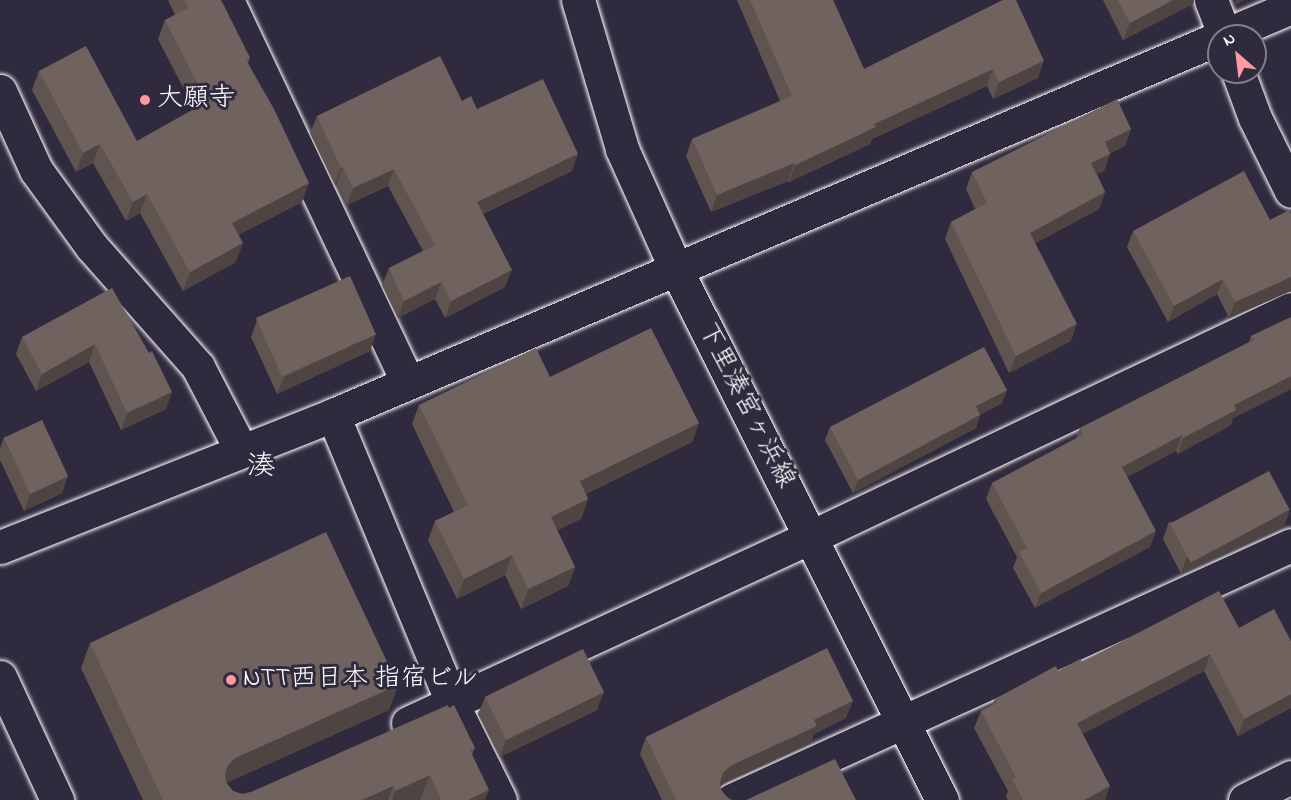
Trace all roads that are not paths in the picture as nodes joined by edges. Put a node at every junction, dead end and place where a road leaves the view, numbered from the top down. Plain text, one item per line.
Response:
1 (227, 0) edge
2 (578, 0) edge
3 (1211, 0) edge
4 (1291, 7) edge
5 (1219, 24) edge
6 (1251, 24) edge
7 (1207, 43) edge
8 (1242, 84) edge
9 (0, 91) edge
10 (1291, 191) edge
11 (675, 267) junction
12 (1291, 309) edge
13 (407, 381) junction
14 (333, 415) junction
15 (241, 450) junction
16 (811, 537) junction
17 (1291, 545) edge
18 (0, 548) edge
19 (0, 677) edge
20 (452, 703) junction
21 (904, 723) junction
22 (375, 737) edge
23 (1291, 777) edge
24 (57, 800) edge
25 (500, 800) edge
26 (732, 800) edge
27 (942, 800) edge
28 (1245, 800) edge

1 - 13 street
2 - 11 street, 下里湊宮ヶ浜線
3 - 5 street
4 - 6 street
7 - 11 street
8 - 10 street
9 - 15 street
11 - 13 street
11 - 16 street, 下里湊宮ヶ浜線
12 - 16 street
13 - 14 street
14 - 15 street
14 - 20 street
15 - 18 street
16 - 20 street
16 - 21 street, 下里湊宮ヶ浜線
17 - 21 street
19 - 24 street
20 - 22 street
20 - 25 street
21 - 26 street
21 - 27 street, 下里湊宮ヶ浜線
23 - 28 street

